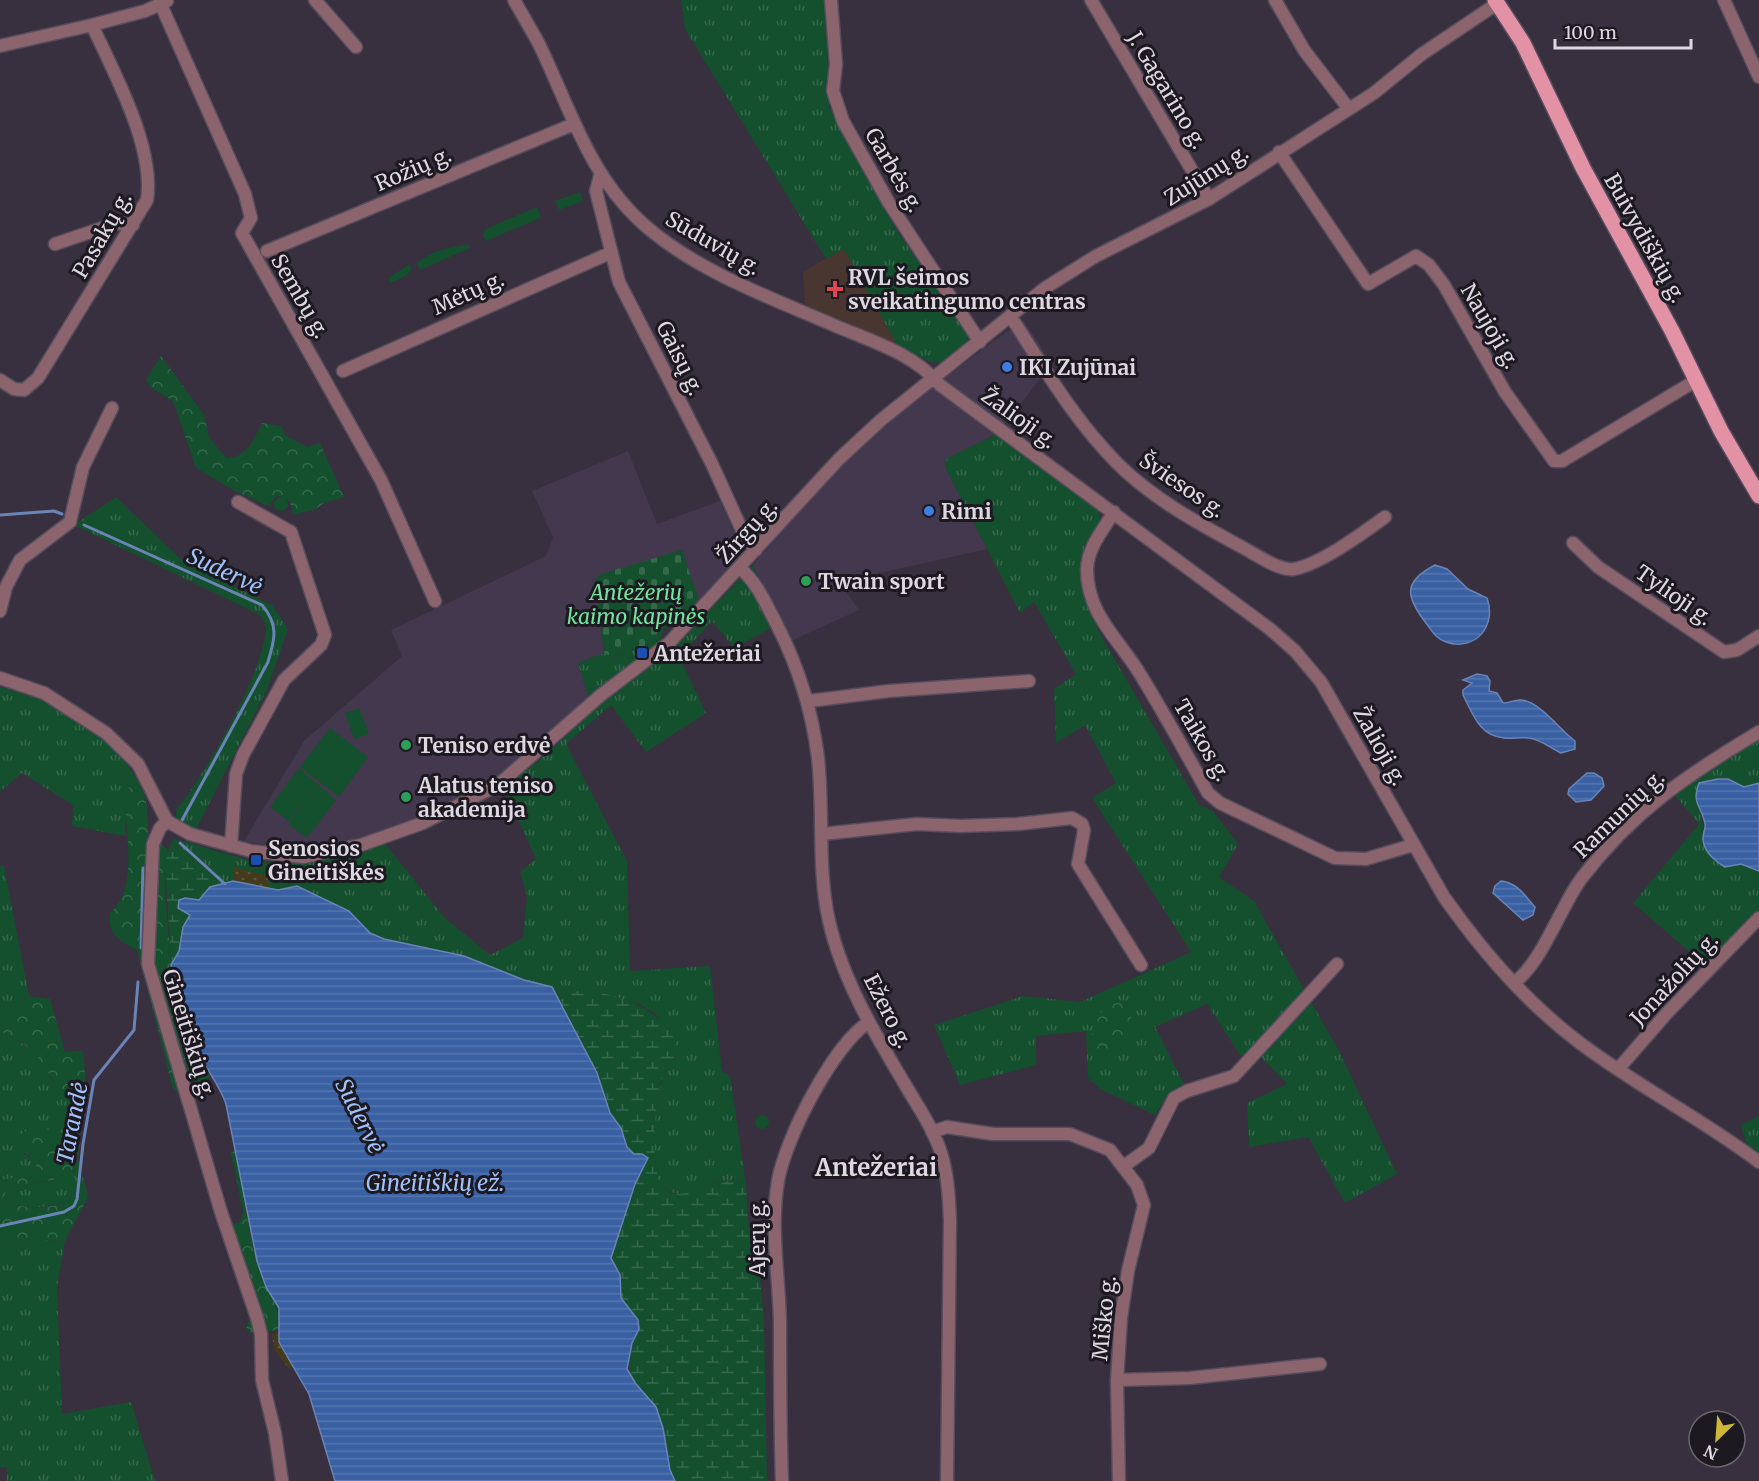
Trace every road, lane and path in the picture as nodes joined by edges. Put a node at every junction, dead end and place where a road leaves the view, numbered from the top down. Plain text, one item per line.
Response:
1 (315, 0) edge
2 (514, 0) edge
3 (831, 0) edge
4 (1091, 0) edge
5 (1275, 0) edge
6 (1724, 0) edge
7 (164, 2) edge
8 (1496, 2) edge
9 (92, 26) junction
10 (0, 46) edge
11 (356, 47) dead end
12 (1759, 77) edge
13 (1349, 109) junction
14 (574, 124) junction
15 (1279, 152) junction
16 (600, 176) junction
17 (1209, 199) junction
18 (133, 225) junction
19 (55, 244) dead end
20 (267, 251) dead end
21 (610, 253) junction
22 (1011, 317) junction
23 (980, 342) junction
24 (343, 371) dead end
25 (934, 378) junction
26 (0, 380) edge
27 (1695, 381) junction
28 (112, 408) dead end
29 (1759, 496) edge
30 (237, 502) dead end
31 (1114, 512) junction
32 (1385, 517) dead end
33 (1573, 543) dead end
34 (756, 550) junction
35 (740, 568) junction
36 (6, 573) edge
37 (435, 602) dead end
38 (0, 611) edge
39 (1759, 636) edge
40 (0, 678) edge
41 (1029, 681) dead end
42 (809, 701) junction
43 (1759, 732) edge
44 (168, 821) junction
45 (822, 834) junction
46 (1413, 845) junction
47 (231, 846) junction
48 (1759, 918) edge
49 (1337, 964) dead end
50 (1141, 965) dead end
51 (1515, 982) junction
52 (869, 1022) junction
53 (1619, 1068) junction
54 (932, 1132) junction
55 (1759, 1162) edge
56 (1124, 1166) junction
57 (1320, 1364) dead end
58 (1117, 1380) junction
59 (282, 1481) edge
60 (782, 1481) edge
61 (947, 1481) edge
62 (1119, 1481) edge

1 - 11 street
2 - 14 street, Sūduvių g.
3 - 23 street, Garbės g.
4 - 17 street, J. Gagarino g.
5 - 13 street
6 - 12 street
7 - 9 street
7 - 37 street, Sembų g.
8 - 13 street, Zujūnų g.
8 - 27 main road, Buivydiškių g.
9 - 10 street
9 - 18 street, Pasakų g.
13 - 15 street, Zujūnų g.
14 - 16 street, Sūduvių g.
14 - 20 street, Rožių g.
15 - 17 street, Zujūnų g.
15 - 27 street, Naujoji g.
16 - 21 street, Gaisų g.
16 - 25 street, Sūduvių g.
17 - 22 street, Zujūnų g.
18 - 19 street
18 - 26 street, Pasakų g.
21 - 24 street, Mėtų g.
21 - 34 street, Gaisų g.
22 - 23 street, Zujūnų g.
22 - 32 street, Šviesos g.
23 - 25 street, Zujūnų g.
25 - 31 street, Žalioji g.
25 - 34 street, Žirgų g.
27 - 29 main road, Buivydiškių g.
28 - 36 street
30 - 47 street
31 - 46 street, Žalioji g.
31 - 46 street, Taikos g.
33 - 39 street, Tylioji g.
34 - 35 street, Žirgų g.
35 - 42 street, Ežero g.
35 - 47 street, Žirgų g.
36 - 38 street
40 - 44 street
41 - 42 street
42 - 45 street, Ežero g.
43 - 51 street, Ramunių g.
44 - 47 street, Žirgų g.
44 - 59 street, Gineitiškių g.
45 - 50 street
45 - 52 street, Ežero g.
46 - 51 street, Žalioji g.
48 - 53 street, Jonažolių g.
49 - 56 street
51 - 53 street, Žalioji g.
52 - 54 street, Ežero g.
52 - 60 street, Ajerų g.
53 - 55 street, Žalioji g.
54 - 56 street, Miško g.
54 - 61 street, Ežero g.
56 - 58 street, Miško g.
57 - 58 street
58 - 62 street, Miško g.

